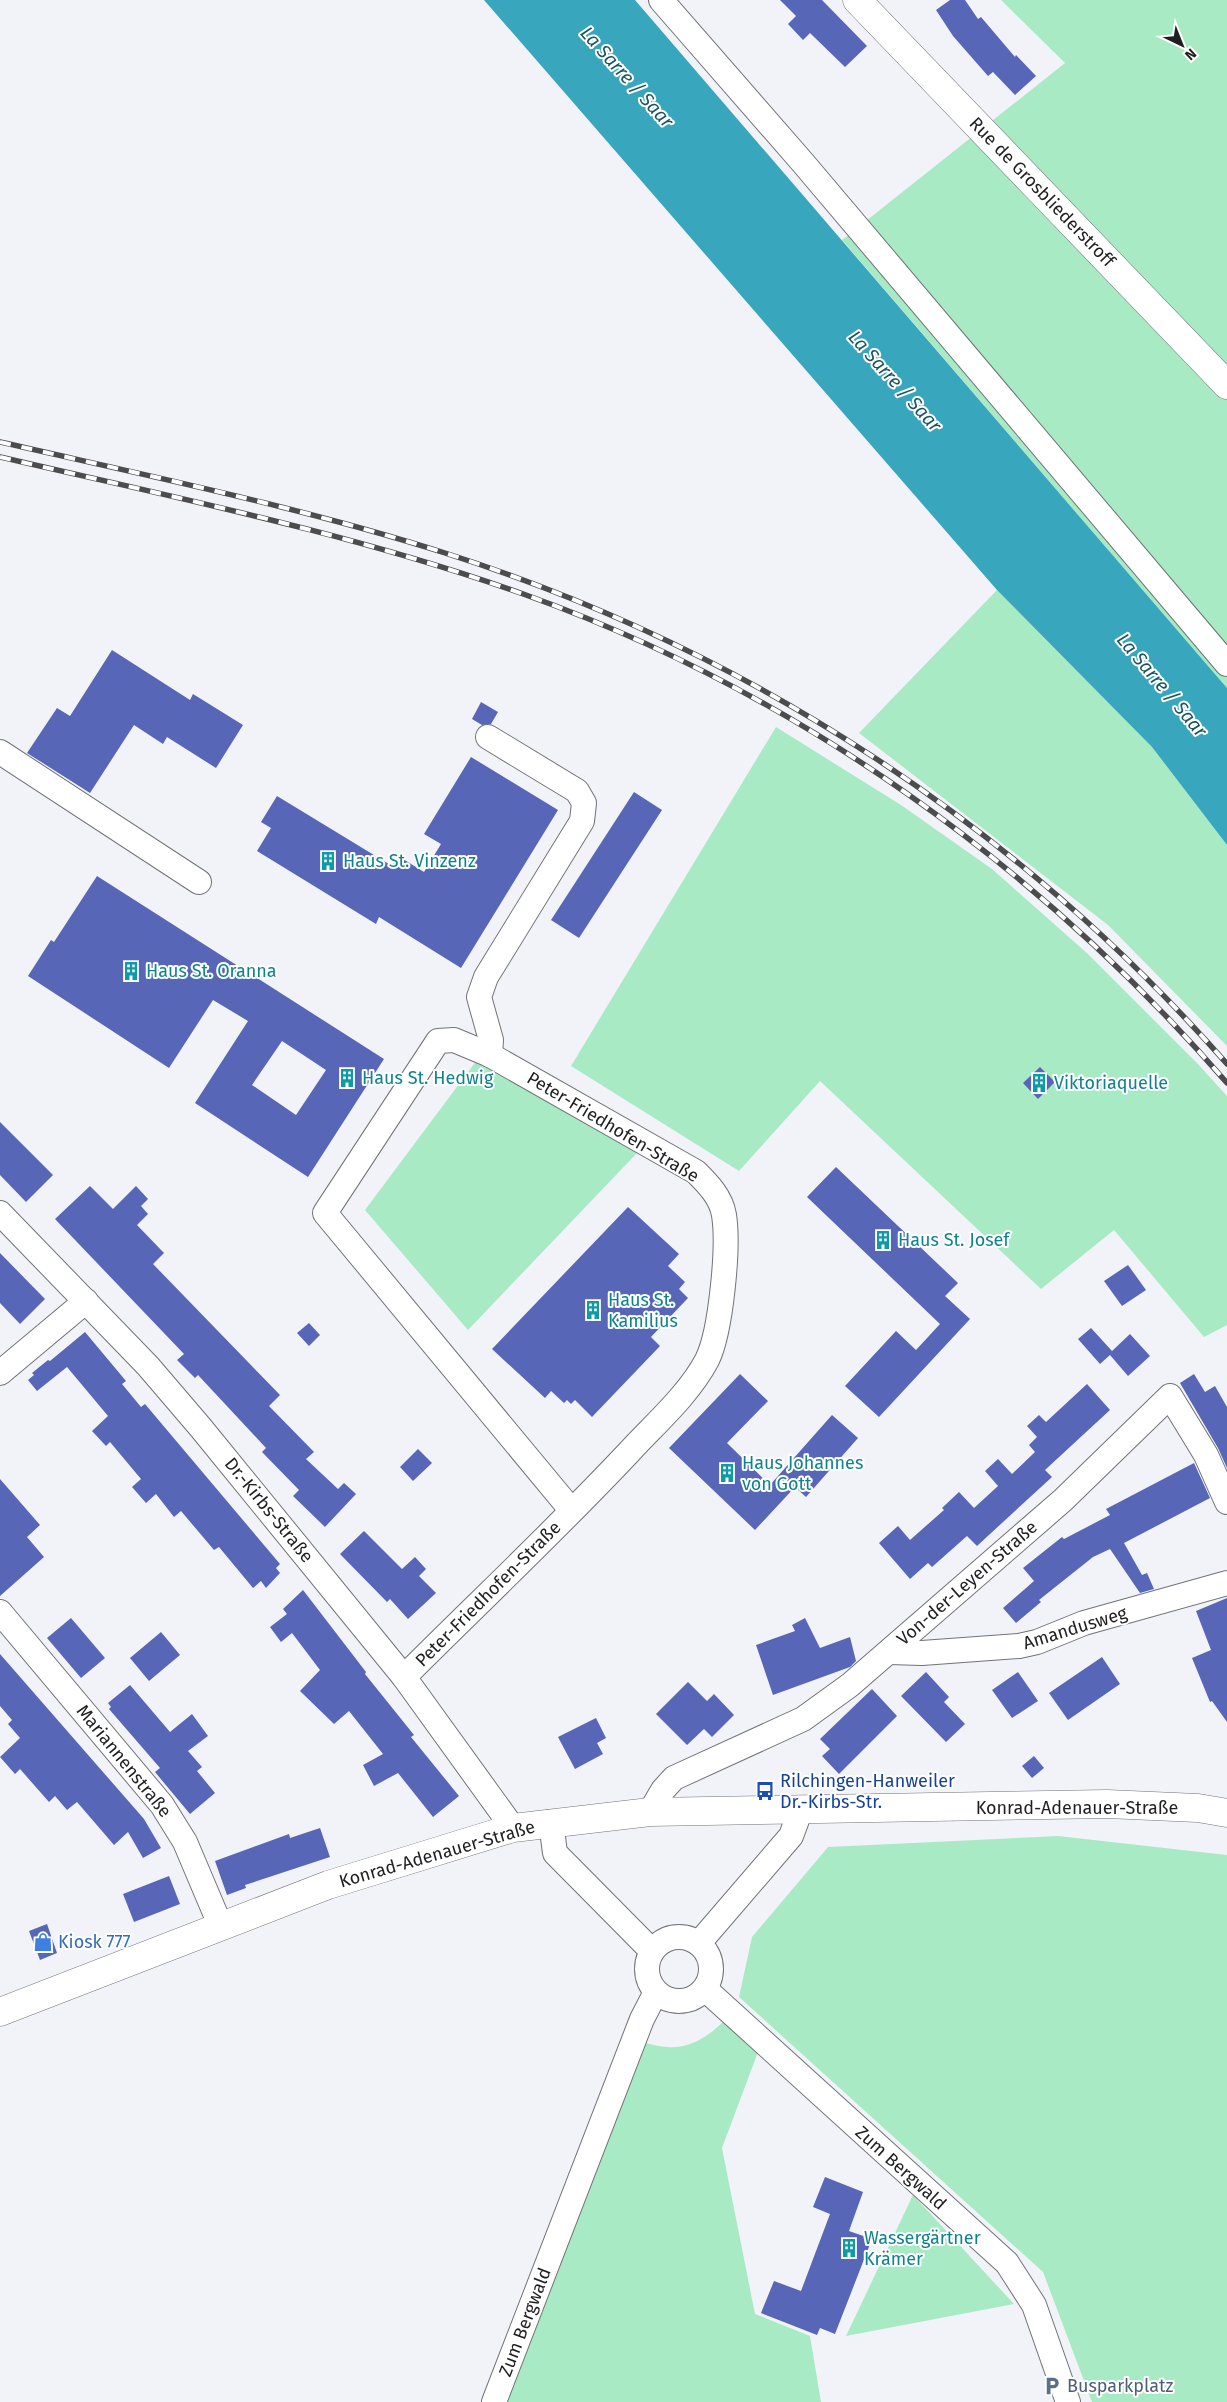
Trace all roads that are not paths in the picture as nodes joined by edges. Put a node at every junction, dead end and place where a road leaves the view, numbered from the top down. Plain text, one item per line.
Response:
1 (661, 0) edge
2 (857, 0) edge
3 (1227, 385) edge
4 (1227, 664) edge
5 (488, 737) dead end
6 (0, 752) edge
7 (199, 882) dead end
8 (490, 1055) junction
9 (0, 1213) edge
10 (86, 1301) junction
11 (0, 1374) edge
12 (1227, 1502) edge
13 (572, 1512) junction
14 (1227, 1583) edge
15 (0, 1612) edge
16 (889, 1652) junction
17 (404, 1677) junction
18 (802, 1809) junction
19 (650, 1812) junction
20 (1227, 1813) edge
21 (513, 1828) junction
22 (552, 1830) junction
23 (221, 1927) junction
24 (699, 1943) junction
25 (652, 1951) junction
26 (705, 1989) junction
27 (656, 1992) junction
28 (0, 2012) edge
29 (494, 2402) edge
30 (1068, 2402) edge

1 - 4 street
2 - 3 main road, Rue de Grosbliederstroff
5 - 8 street
6 - 7 street
8 - 13 street, Peter-Friedhofen-Straße
8 - 13 street, Peter-Friedhofen-Straße
9 - 10 street, Dr.-Kirbs-Straße
10 - 11 street
10 - 17 street, Dr.-Kirbs-Straße
12 - 16 street, Von-der-Leyen-Straße
13 - 17 street, Peter-Friedhofen-Straße
14 - 16 street, Amandusweg
15 - 23 street, Mariannenstraße
16 - 19 street, Von-der-Leyen-Straße
17 - 21 street, Dr.-Kirbs-Straße
18 - 19 main road, Konrad-Adenauer-Straße
18 - 20 main road, Konrad-Adenauer-Straße
18 - 24 street
19 - 22 main road, Konrad-Adenauer-Straße
21 - 22 main road, Konrad-Adenauer-Straße
21 - 23 main road, Konrad-Adenauer-Straße
22 - 25 street
23 - 28 main road, Konrad-Adenauer-Straße
24 - 25 street
24 - 26 street
25 - 27 street
26 - 27 street
26 - 30 street, Zum Bergwald
27 - 29 street, Zum Bergwald

